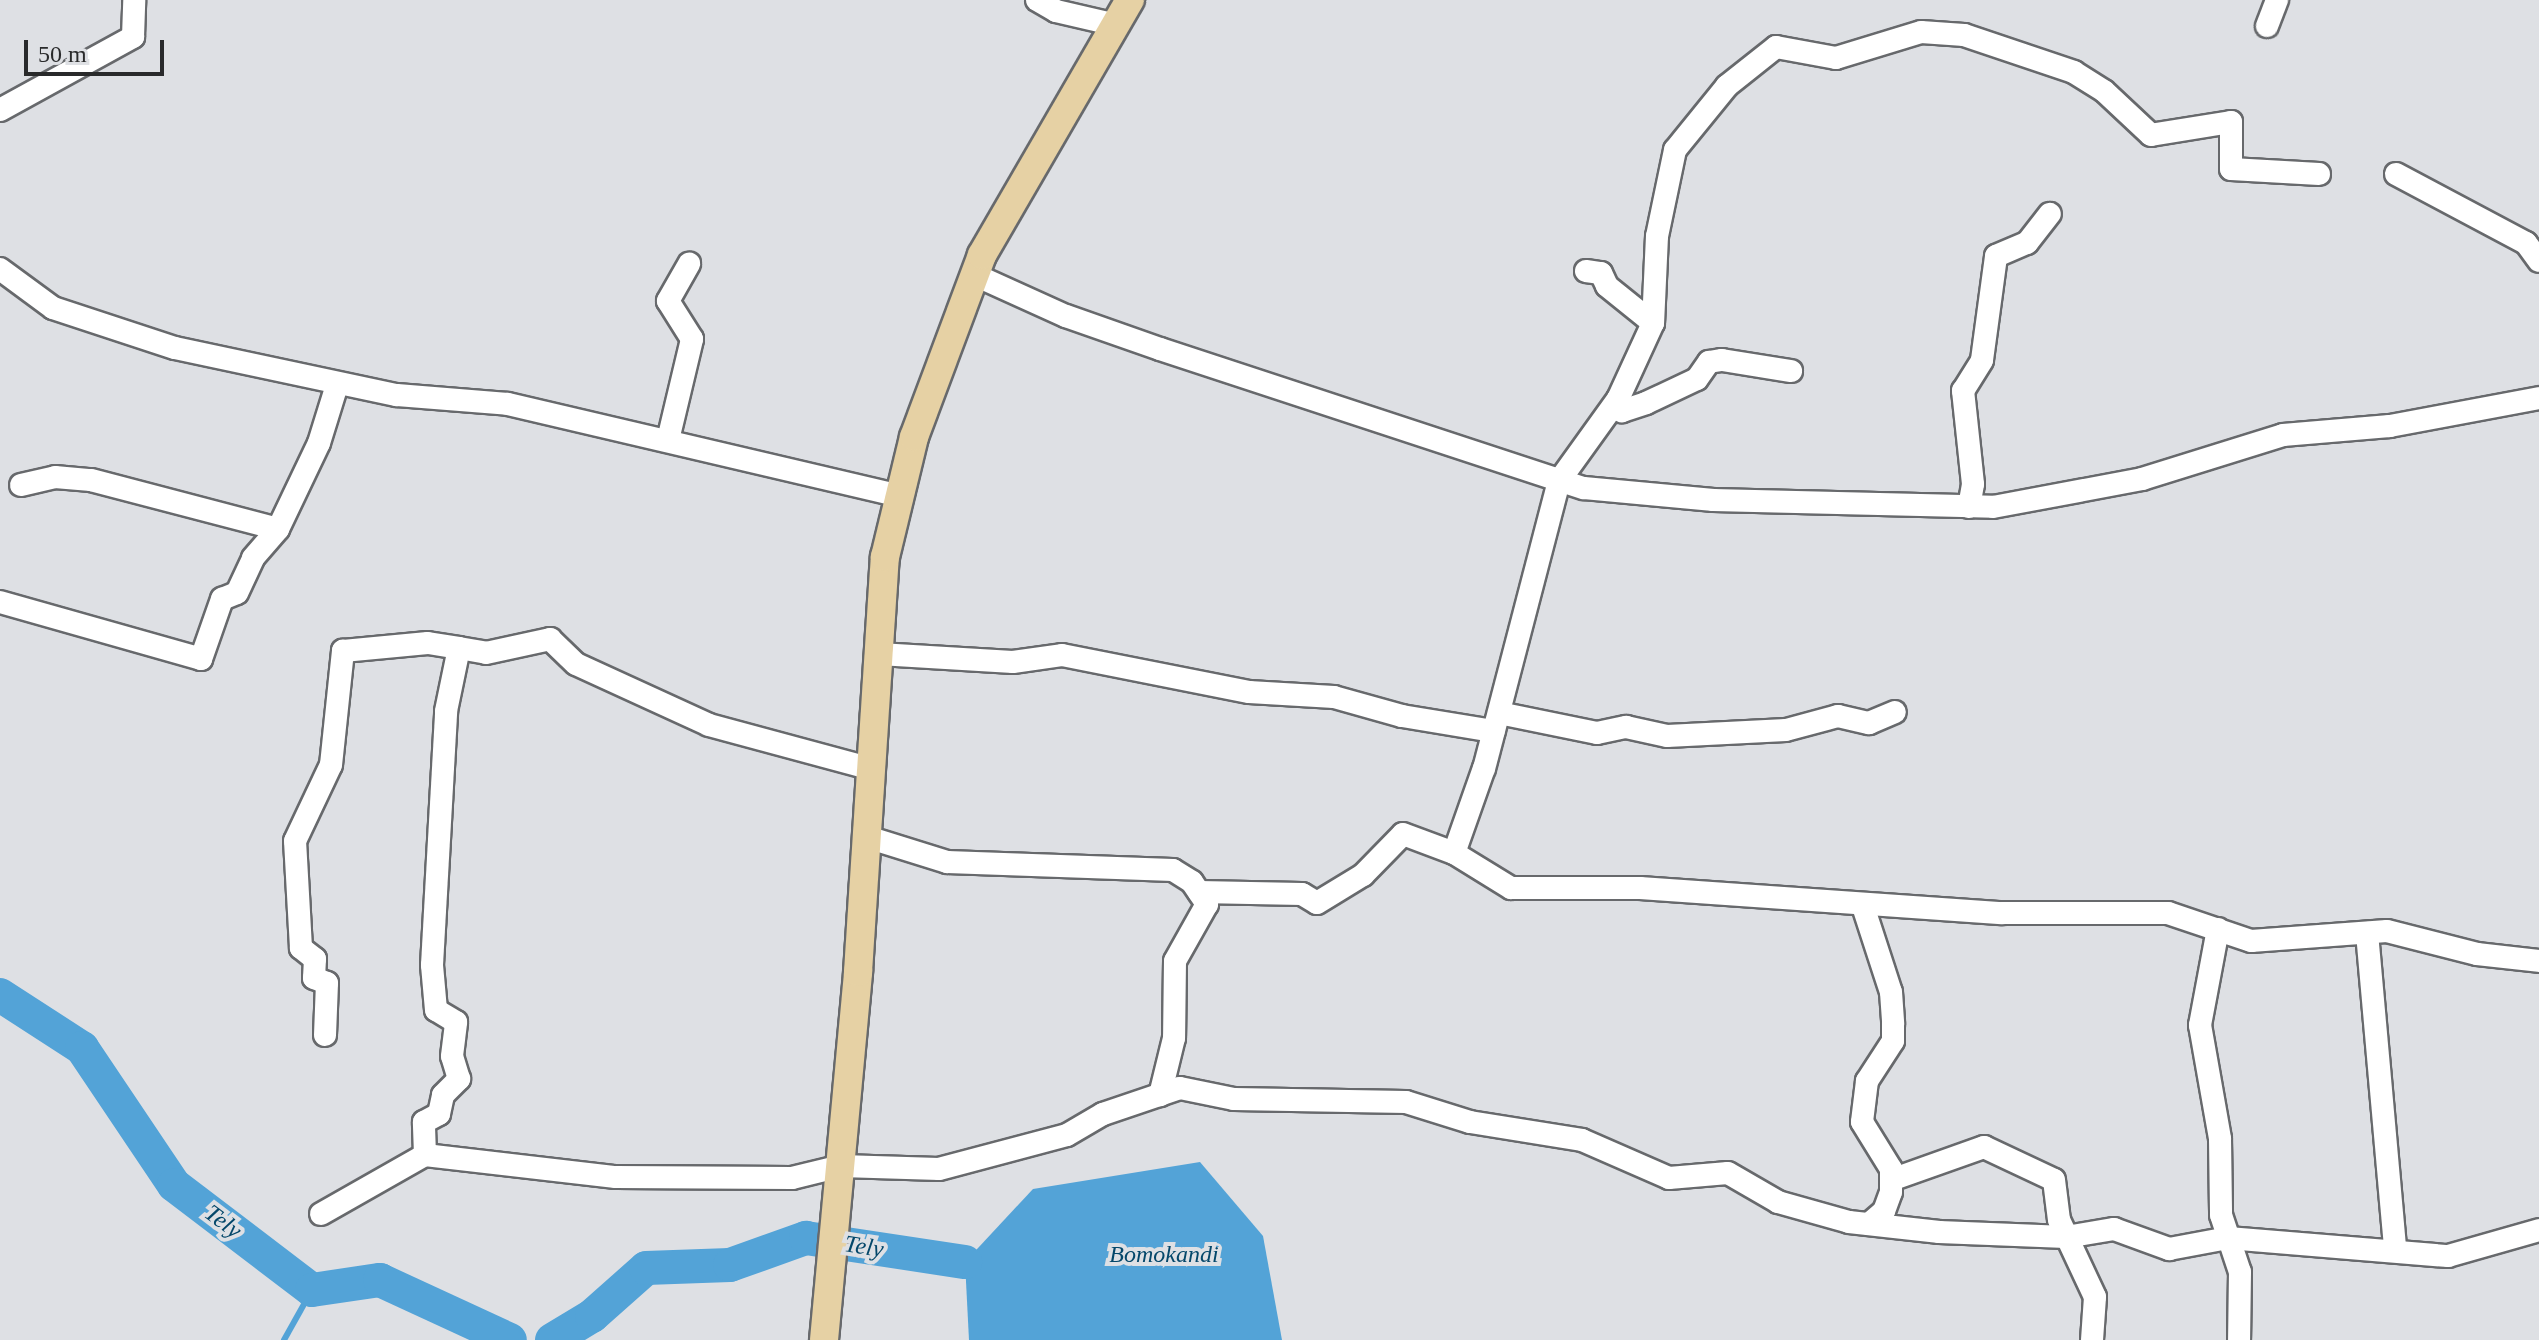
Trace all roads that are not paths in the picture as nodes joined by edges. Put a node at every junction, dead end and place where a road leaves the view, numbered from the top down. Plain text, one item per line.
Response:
1 (134, 0) edge
2 (1037, 0) edge
3 (1130, 0) edge
4 (2277, 0) edge
5 (1116, 25) junction
6 (2267, 26) dead end
7 (0, 110) edge
8 (2319, 174) dead end
9 (2396, 174) dead end
10 (2050, 214) dead end
11 (2539, 261) edge
12 (689, 264) dead end
13 (0, 269) edge
14 (1586, 271) dead end
15 (975, 275) junction
16 (1653, 323) junction
17 (1791, 371) dead end
18 (337, 385) junction
19 (1987, 385) dead end
20 (1963, 391) junction
21 (2539, 398) edge
22 (1618, 399) junction
23 (668, 440) junction
24 (1559, 481) junction
25 (21, 485) dead end
26 (900, 496) junction
27 (1969, 507) junction
28 (278, 529) junction
29 (0, 602) edge
30 (459, 648) junction
31 (879, 654) junction
32 (1895, 712) dead end
33 (1496, 722) junction
34 (872, 769) junction
35 (867, 837) junction
36 (1454, 853) junction
37 (1199, 892) junction
38 (1863, 906) junction
39 (2218, 929) junction
40 (2367, 933) junction
41 (2539, 961) edge
42 (325, 1035) dead end
43 (1160, 1095) junction
44 (425, 1155) junction
45 (841, 1166) junction
46 (1891, 1180) junction
47 (321, 1214) dead end
48 (1869, 1224) junction
49 (2539, 1230) edge
50 (2066, 1237) junction
51 (2228, 1238) junction
52 (2395, 1249) junction
53 (824, 1340) edge
54 (2092, 1340) edge
55 (2239, 1340) edge

1 - 7 street
2 - 5 street
3 - 5 main road
4 - 6 street
5 - 15 main road
8 - 16 street
9 - 11 street
10 - 20 street
12 - 23 street
13 - 18 street
14 - 16 street
15 - 24 street
15 - 26 main road
16 - 22 street
17 - 22 street
18 - 23 street
18 - 28 street
19 - 20 street
20 - 27 street
21 - 27 street
22 - 24 street
23 - 26 street
24 - 27 street
24 - 33 street
25 - 28 street
26 - 31 main road
28 - 29 street
30 - 34 street
30 - 42 street
30 - 44 street
31 - 33 street
31 - 34 main road
32 - 33 street
33 - 36 street
34 - 35 main road
35 - 37 street
35 - 45 main road
36 - 37 street
36 - 38 street
37 - 43 street
38 - 39 street
38 - 46 street
39 - 40 street
39 - 51 street
40 - 41 street
40 - 52 street
43 - 45 street
43 - 48 street
44 - 45 street
44 - 47 street
45 - 53 main road
46 - 48 street
46 - 50 street
48 - 50 street
49 - 52 street
50 - 51 street
50 - 54 street
51 - 52 street
51 - 55 street

